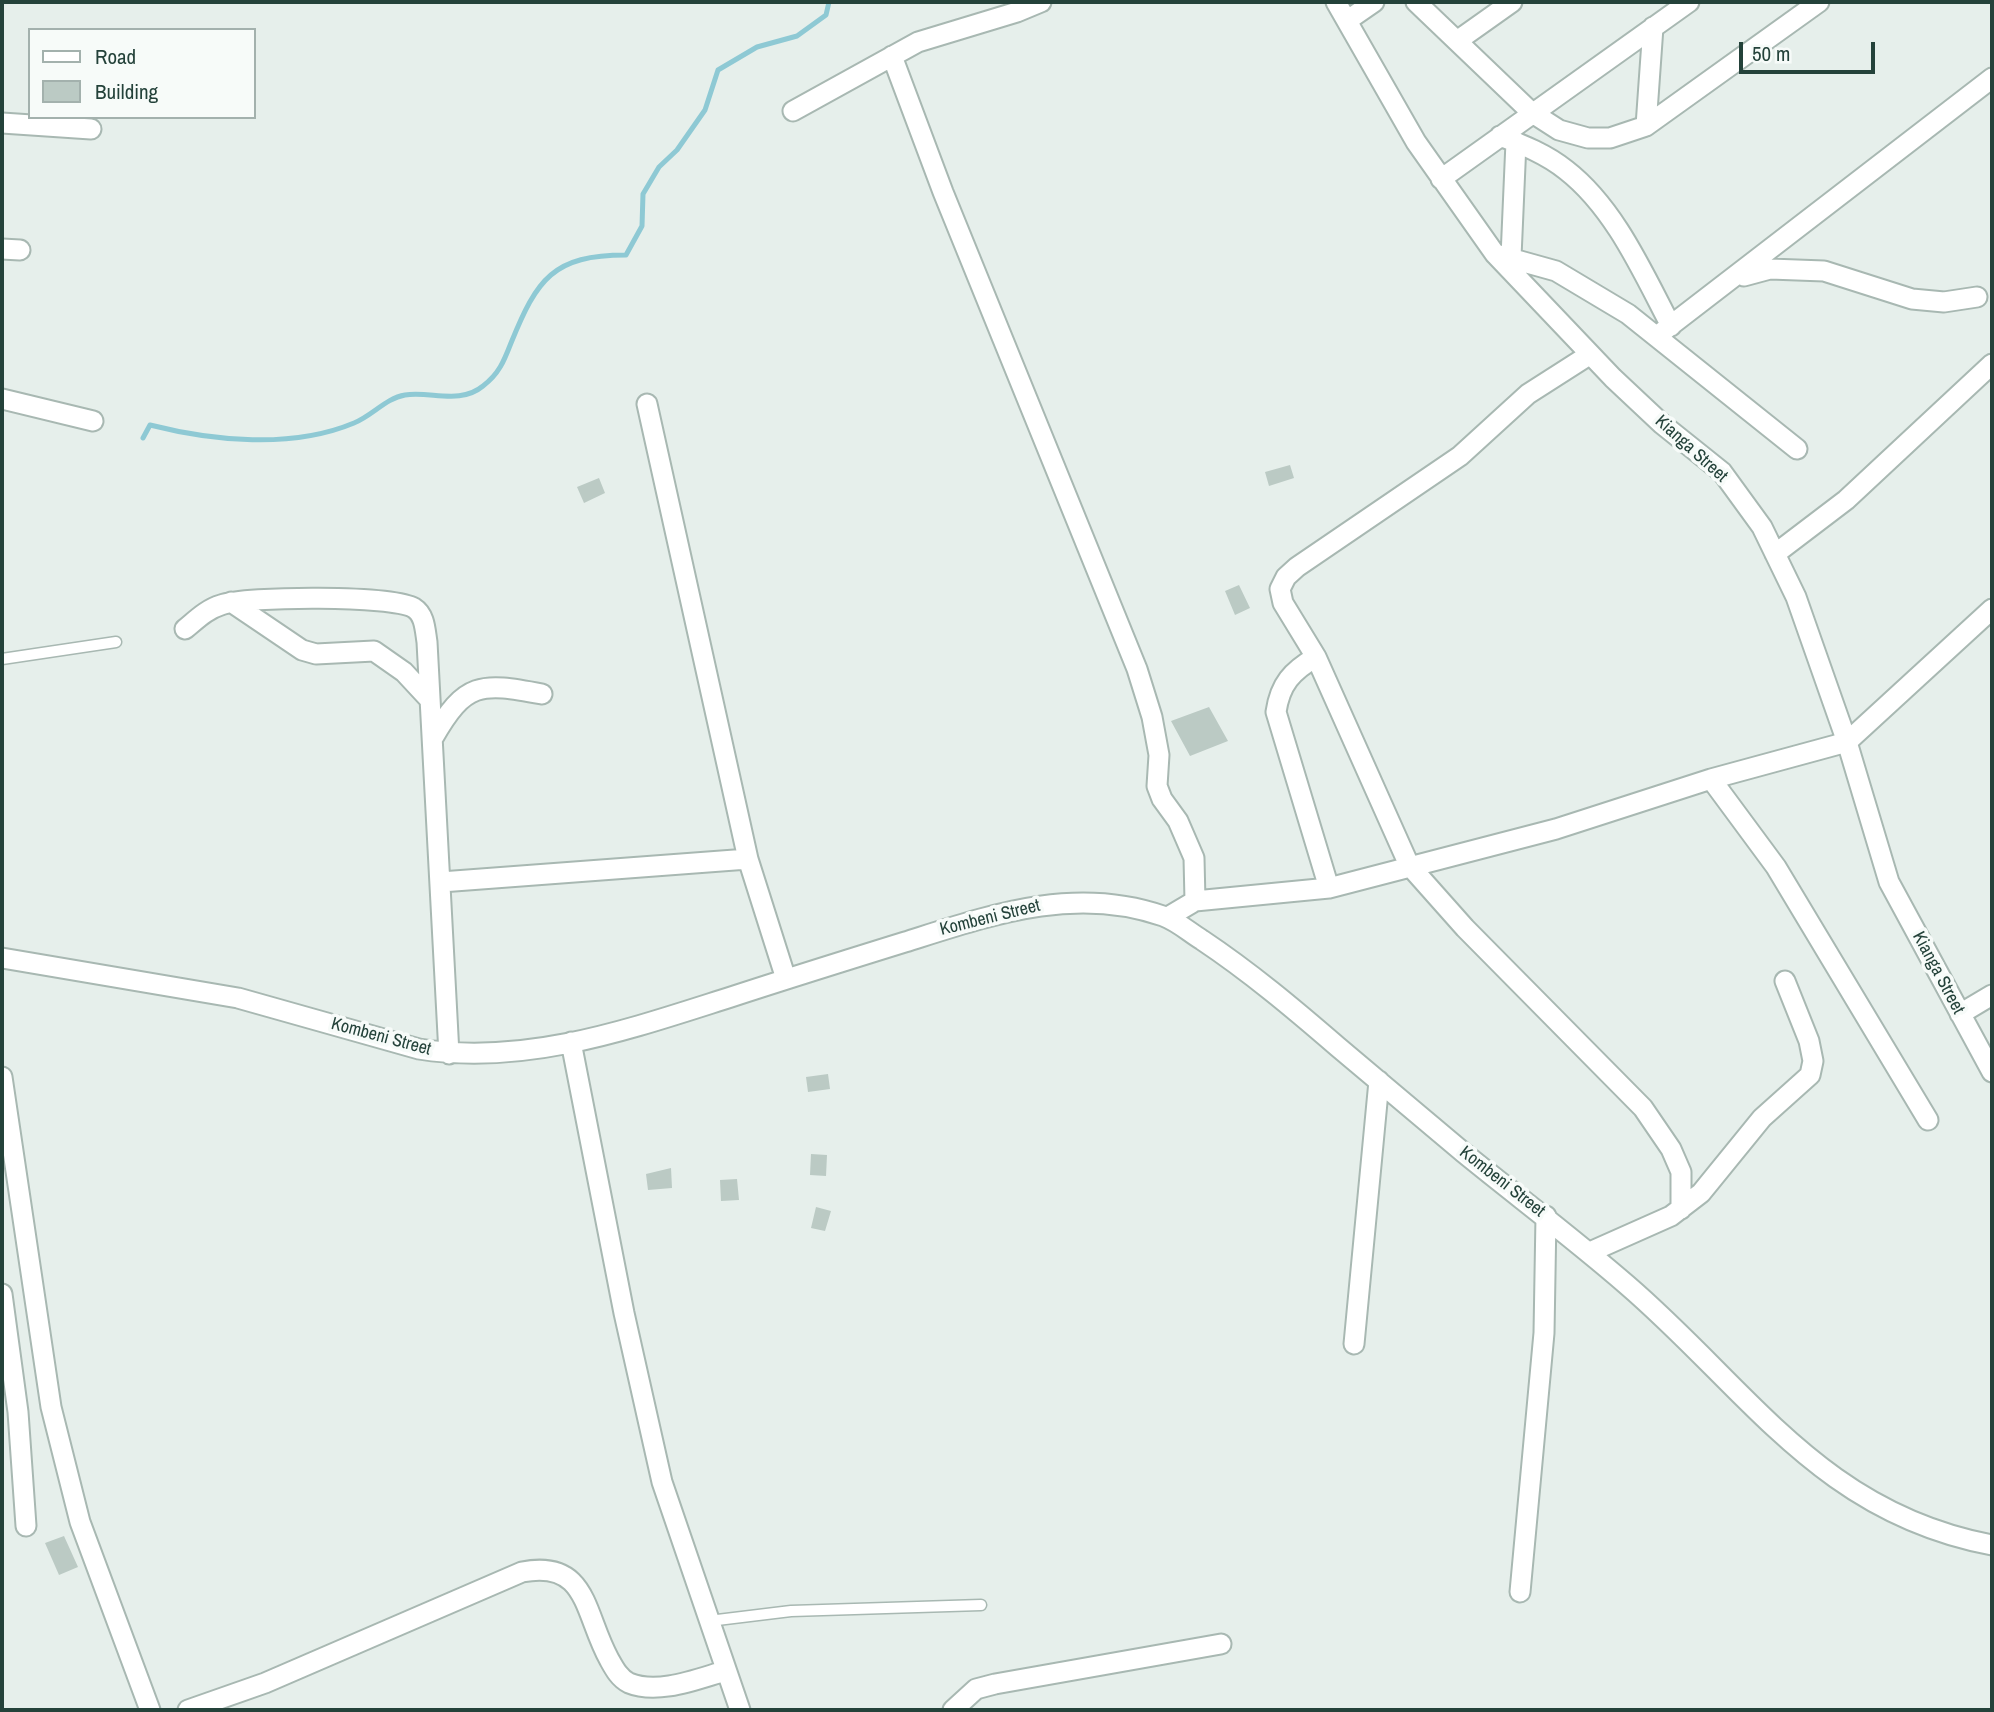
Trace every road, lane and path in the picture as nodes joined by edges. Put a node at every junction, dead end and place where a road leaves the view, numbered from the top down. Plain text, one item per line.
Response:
1 (1041, 2) edge
2 (1336, 2) edge
3 (1374, 2) edge
4 (1416, 2) edge
5 (1512, 2) edge
6 (1689, 2) edge
7 (1819, 2) edge
8 (1349, 20) junction
9 (1653, 27) junction
10 (1457, 41) junction
11 (892, 56) junction
12 (1992, 79) edge
13 (793, 111) dead end
14 (1531, 112) junction
15 (2, 123) edge
16 (1646, 126) junction
17 (90, 129) dead end
18 (1508, 139) junction
19 (1441, 179) junction
20 (1503, 256) junction
21 (1736, 278) junction
22 (1977, 297) dead end
23 (1664, 331) junction
24 (1589, 355) junction
25 (1992, 363) edge
26 (2, 398) edge
27 (647, 404) dead end
28 (93, 421) dead end
29 (1797, 449) dead end
30 (1775, 554) junction
31 (231, 602) junction
32 (1992, 609) edge
33 (185, 629) dead end
34 (116, 642) dead end
35 (1317, 657) junction
36 (2, 659) edge
37 (542, 694) dead end
38 (430, 700) junction
39 (432, 739) junction
40 (1847, 742) junction
41 (1711, 779) junction
42 (748, 859) junction
43 (1409, 865) junction
44 (441, 882) junction
45 (1329, 888) junction
46 (1195, 901) junction
47 (1168, 917) junction
48 (2, 958) edge
49 (786, 979) junction
50 (1785, 981) dead end
51 (1992, 995) edge
52 (1960, 1014) junction
53 (571, 1042) junction
54 (449, 1054) junction
55 (1992, 1072) edge
56 (2, 1077) edge
57 (1379, 1081) junction
58 (1928, 1120) dead end
59 (1681, 1209) junction
60 (1546, 1216) junction
61 (1590, 1252) junction
62 (2, 1294) edge
63 (1354, 1344) dead end
64 (10, 1413) edge
65 (26, 1526) dead end
66 (1992, 1545) edge
67 (1520, 1592) dead end
68 (981, 1605) dead end
69 (708, 1621) junction
70 (1221, 1644) dead end
71 (724, 1671) junction
72 (149, 1710) edge
73 (188, 1710) edge
74 (740, 1710) edge
75 (953, 1710) edge

1 - 11 street
2 - 8 street, Kianga Street
3 - 8 street
4 - 10 street
5 - 10 street
6 - 9 street
7 - 16 street
8 - 19 street, Kianga Street
9 - 14 street
9 - 16 street
10 - 14 street
11 - 13 street
11 - 46 street
12 - 21 street
14 - 16 street
14 - 18 street
15 - 17 street
18 - 19 street
18 - 20 street
18 - 23 street
19 - 20 street, Kianga Street
20 - 23 street
20 - 24 street, Kianga Street
21 - 22 street
21 - 23 street
23 - 29 street
24 - 30 street, Kianga Street
24 - 35 street
25 - 30 street
26 - 28 street
27 - 42 street
30 - 40 street, Kianga Street
31 - 33 street
31 - 38 street
31 - 38 street
32 - 40 street
34 - 36 lane
35 - 43 street
35 - 45 street
37 - 39 street
38 - 39 street
39 - 44 street
40 - 41 street
40 - 52 street, Kianga Street
41 - 43 street
41 - 58 street
42 - 44 street
42 - 49 street
43 - 45 street
43 - 59 street
44 - 54 street
45 - 46 street
46 - 47 street
47 - 49 street, Kombeni Street
47 - 57 street, Kombeni Street
48 - 54 street, Kombeni Street
49 - 53 street, Kombeni Street
50 - 59 street
51 - 52 street
52 - 55 street, Kianga Street
53 - 54 street, Kombeni Street
53 - 69 street
56 - 72 street
57 - 60 street, Kombeni Street
57 - 63 street
59 - 61 street
60 - 61 street, Kombeni Street
60 - 67 street
61 - 66 street, Kombeni Street
62 - 64 street
64 - 65 street
68 - 69 lane
69 - 71 street
70 - 75 street
71 - 73 street
71 - 74 street

